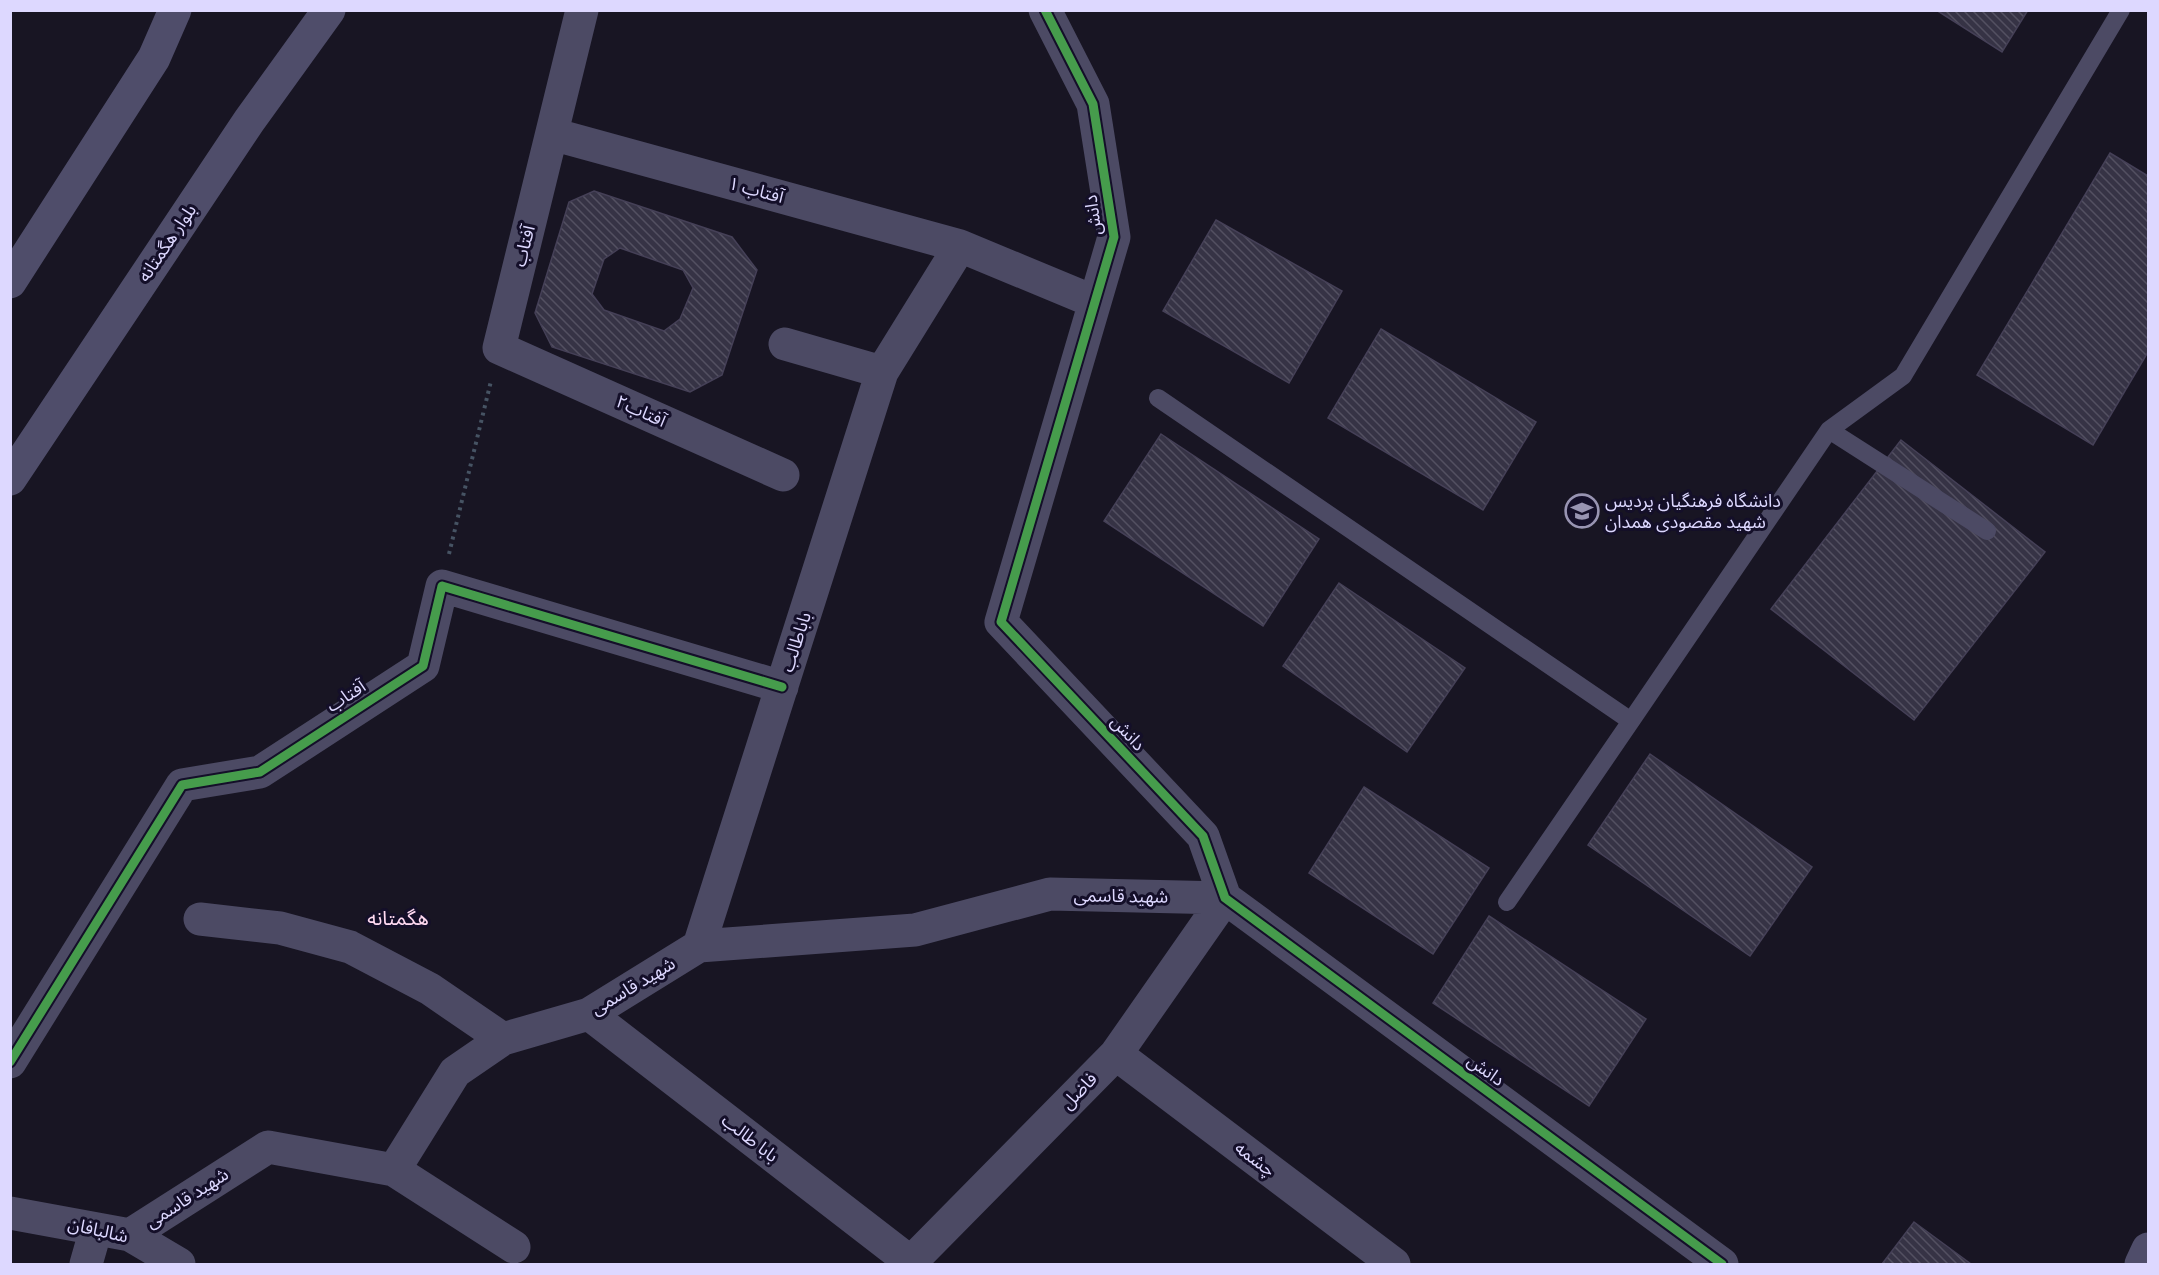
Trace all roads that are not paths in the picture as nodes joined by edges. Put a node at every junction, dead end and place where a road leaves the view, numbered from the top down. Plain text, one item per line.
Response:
1 (175, 10) edge
2 (329, 10) edge
3 (582, 10) edge
4 (1045, 10) edge
5 (2121, 10) edge
6 (552, 134) junction
7 (960, 246) junction
8 (10, 282) edge
9 (1095, 302) junction
10 (785, 344) dead end
11 (499, 348) joint
12 (882, 372) junction
13 (1158, 398) dead end
14 (1828, 430) junction
15 (783, 475) dead end
16 (10, 479) edge
17 (1987, 531) dead end
18 (782, 687) junction
19 (1630, 721) junction
20 (1225, 898) junction
21 (1508, 902) dead end
22 (200, 919) dead end
23 (699, 946) junction
24 (589, 1014) junction
25 (503, 1039) junction
26 (1116, 1054) junction
27 (10, 1062) edge
28 (394, 1170) junction
29 (10, 1213) edge
30 (96, 1229) junction
31 (130, 1235) junction
32 (514, 1247) dead end
33 (2148, 1249) edge
34 (86, 1264) edge
35 (179, 1264) edge
36 (911, 1264) edge
37 (1394, 1264) edge
38 (1722, 1264) edge
39 (2141, 1264) edge

1 - 8 main road
2 - 16 main road, بلوار هگمتانه
3 - 6 street, آفتاب
4 - 9 street, دانش
5 - 14 lane
6 - 7 street, آفتاب ۱
6 - 11 street, آفتاب
7 - 9 street
7 - 12 street, باباطالب
9 - 20 street, دانش
10 - 12 street
11 - 15 street, آفتاب۲
12 - 18 street, باباطالب
13 - 19 lane
14 - 17 lane
14 - 19 lane
18 - 23 street, باباطالب
18 - 27 street, آفتاب
19 - 21 lane
20 - 23 street, شهید قاسمی
20 - 26 street, فاضل
20 - 38 street, دانش
22 - 25 street
23 - 24 street, شهید قاسمی
24 - 25 street, شهید قاسمی
24 - 36 street, بابا طالب
25 - 28 street, شهید قاسمی
26 - 36 street, فاضل
26 - 37 street, چشمه
28 - 31 street, شهید قاسمی
28 - 32 street
29 - 30 street, شالبافان
30 - 31 street, شالبافان
30 - 34 street
31 - 35 street, شالبافان
33 - 39 main road

